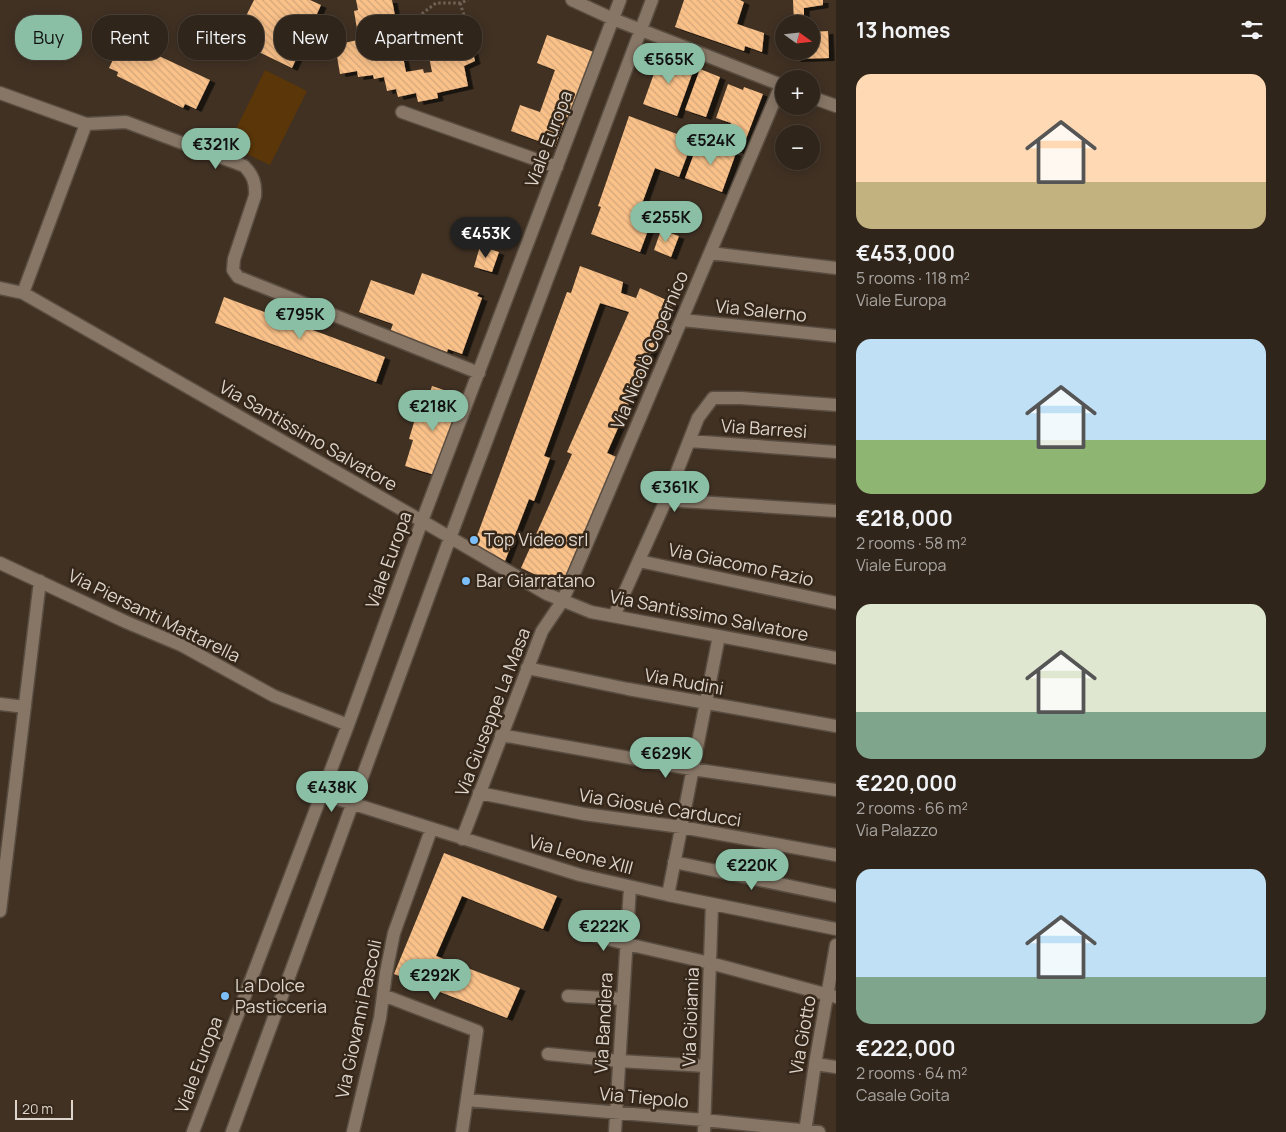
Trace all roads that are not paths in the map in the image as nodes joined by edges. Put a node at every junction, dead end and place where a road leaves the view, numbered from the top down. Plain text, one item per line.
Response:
1 (572, 0) edge
2 (620, 0) edge
3 (652, 0) edge
4 (613, 18) junction
5 (642, 29) junction
6 (775, 83) edge
7 (0, 93) edge
8 (820, 100) edge
9 (775, 104) edge
10 (836, 106) edge
11 (402, 112) dead end
12 (86, 124) junction
13 (557, 167) junction
14 (710, 253) junction
15 (836, 268) edge
16 (0, 288) edge
17 (23, 293) junction
18 (682, 320) junction
19 (836, 336) edge
20 (479, 373) junction
21 (836, 405) edge
22 (690, 441) junction
23 (836, 452) edge
24 (666, 500) junction
25 (836, 511) edge
26 (422, 521) junction
27 (450, 538) junction
28 (638, 561) junction
29 (0, 563) edge
30 (40, 581) junction
31 (562, 600) junction
32 (836, 603) edge
33 (614, 616) junction
34 (719, 636) junction
35 (836, 658) edge
36 (527, 668) junction
37 (0, 704) edge
38 (705, 704) junction
39 (25, 707) junction
40 (348, 725) junction
41 (836, 726) edge
42 (501, 735) junction
43 (692, 770) junction
44 (836, 790) edge
45 (479, 793) junction
46 (322, 794) junction
47 (351, 805) junction
48 (6, 814) edge
49 (681, 827) junction
50 (431, 830) junction
51 (462, 839) junction
52 (836, 855) edge
53 (674, 862) junction
54 (630, 887) junction
55 (668, 895) junction
56 (836, 896) edge
57 (712, 904) junction
58 (0, 911) edge
59 (836, 929) edge
60 (589, 934) dead end
61 (627, 944) junction
62 (836, 945) edge
63 (710, 963) junction
64 (383, 995) junction
65 (568, 996) dead end
66 (832, 996) edge
67 (623, 999) junction
68 (548, 1054) dead end
69 (619, 1062) junction
70 (814, 1064) junction
71 (706, 1066) junction
72 (836, 1067) edge
73 (467, 1100) junction
74 (616, 1113) junction
75 (704, 1126) edge
76 (805, 1131) edge
77 (192, 1132) edge
78 (232, 1132) edge
79 (353, 1132) edge
80 (462, 1132) edge
81 (615, 1132) edge
82 (819, 1132) edge

1 - 4 street
2 - 4 street, Viale Europa
3 - 5 street
4 - 5 street
4 - 13 street, Viale Europa
5 - 6 street
5 - 27 street
7 - 12 street
8 - 10 street
9 - 14 street, Via Nicolò Copernico
11 - 13 street
12 - 17 street
12 - 20 street
13 - 20 street, Viale Europa
14 - 15 street
14 - 18 street, Via Nicolò Copernico
16 - 17 street, Via Santissimo Salvatore
17 - 26 street, Via Santissimo Salvatore
18 - 19 street, Via Salerno
18 - 31 street, Via Nicolò Copernico
20 - 26 street, Viale Europa
21 - 22 street
22 - 23 street, Via Barresi
22 - 24 street
24 - 25 street
24 - 28 street
26 - 27 street, Via Santissimo Salvatore
26 - 40 street, Viale Europa
27 - 31 street, Via Santissimo Salvatore
27 - 47 street
28 - 32 street, Via Giacomo Fazio
28 - 33 street
29 - 30 street, Via Piersanti Mattarella
30 - 39 street
30 - 40 street, Via Piersanti Mattarella
31 - 33 street, Via Santissimo Salvatore
31 - 36 street, Via Giuseppe La Masa
33 - 34 street, Via Santissimo Salvatore
34 - 35 street, Via Santissimo Salvatore
34 - 38 street
36 - 38 street, Via Rudini
36 - 42 street, Via Giuseppe La Masa
37 - 39 street
38 - 41 street, Via Rudini
38 - 43 street
39 - 48 street
40 - 46 street, Viale Europa
42 - 43 street
42 - 45 street, Via Giuseppe La Masa
43 - 44 street
43 - 49 street
45 - 49 street, Via Giosuè Carducci
45 - 51 street, Via Giuseppe La Masa
46 - 47 street, Via Leone XIII
46 - 77 street, Viale Europa
47 - 50 street, Via Leone XIII
47 - 78 street
48 - 58 street
49 - 52 street, Via Giosuè Carducci
49 - 53 street
50 - 51 street, Via Leone XIII
50 - 64 street, Via Giovanni Pascoli
51 - 54 street, Via Leone XIII
53 - 55 street
53 - 56 street
54 - 55 street, Via Leone XIII
54 - 61 street, Via Bandiera
55 - 57 street, Via Leone XIII
57 - 59 street, Via Leone XIII
57 - 63 street, Via Gioiamia
60 - 61 street
61 - 63 street
61 - 67 street, Via Bandiera
62 - 66 street, Via Giotto
63 - 66 street
63 - 71 street, Via Gioiamia
64 - 73 street
64 - 79 street, Via Giovanni Pascoli
65 - 67 street
66 - 70 street, Via Giotto
67 - 69 street, Via Bandiera
68 - 69 street
69 - 71 street
69 - 74 street, Via Bandiera
70 - 72 street
70 - 76 street, Via Giotto
71 - 75 street, Via Gioiamia
73 - 74 street, Via Tiepolo
73 - 80 street
74 - 75 street, Via Tiepolo
74 - 81 street, Via Bandiera
75 - 76 street, Via Tiepolo
76 - 82 street, Via Tiepolo

